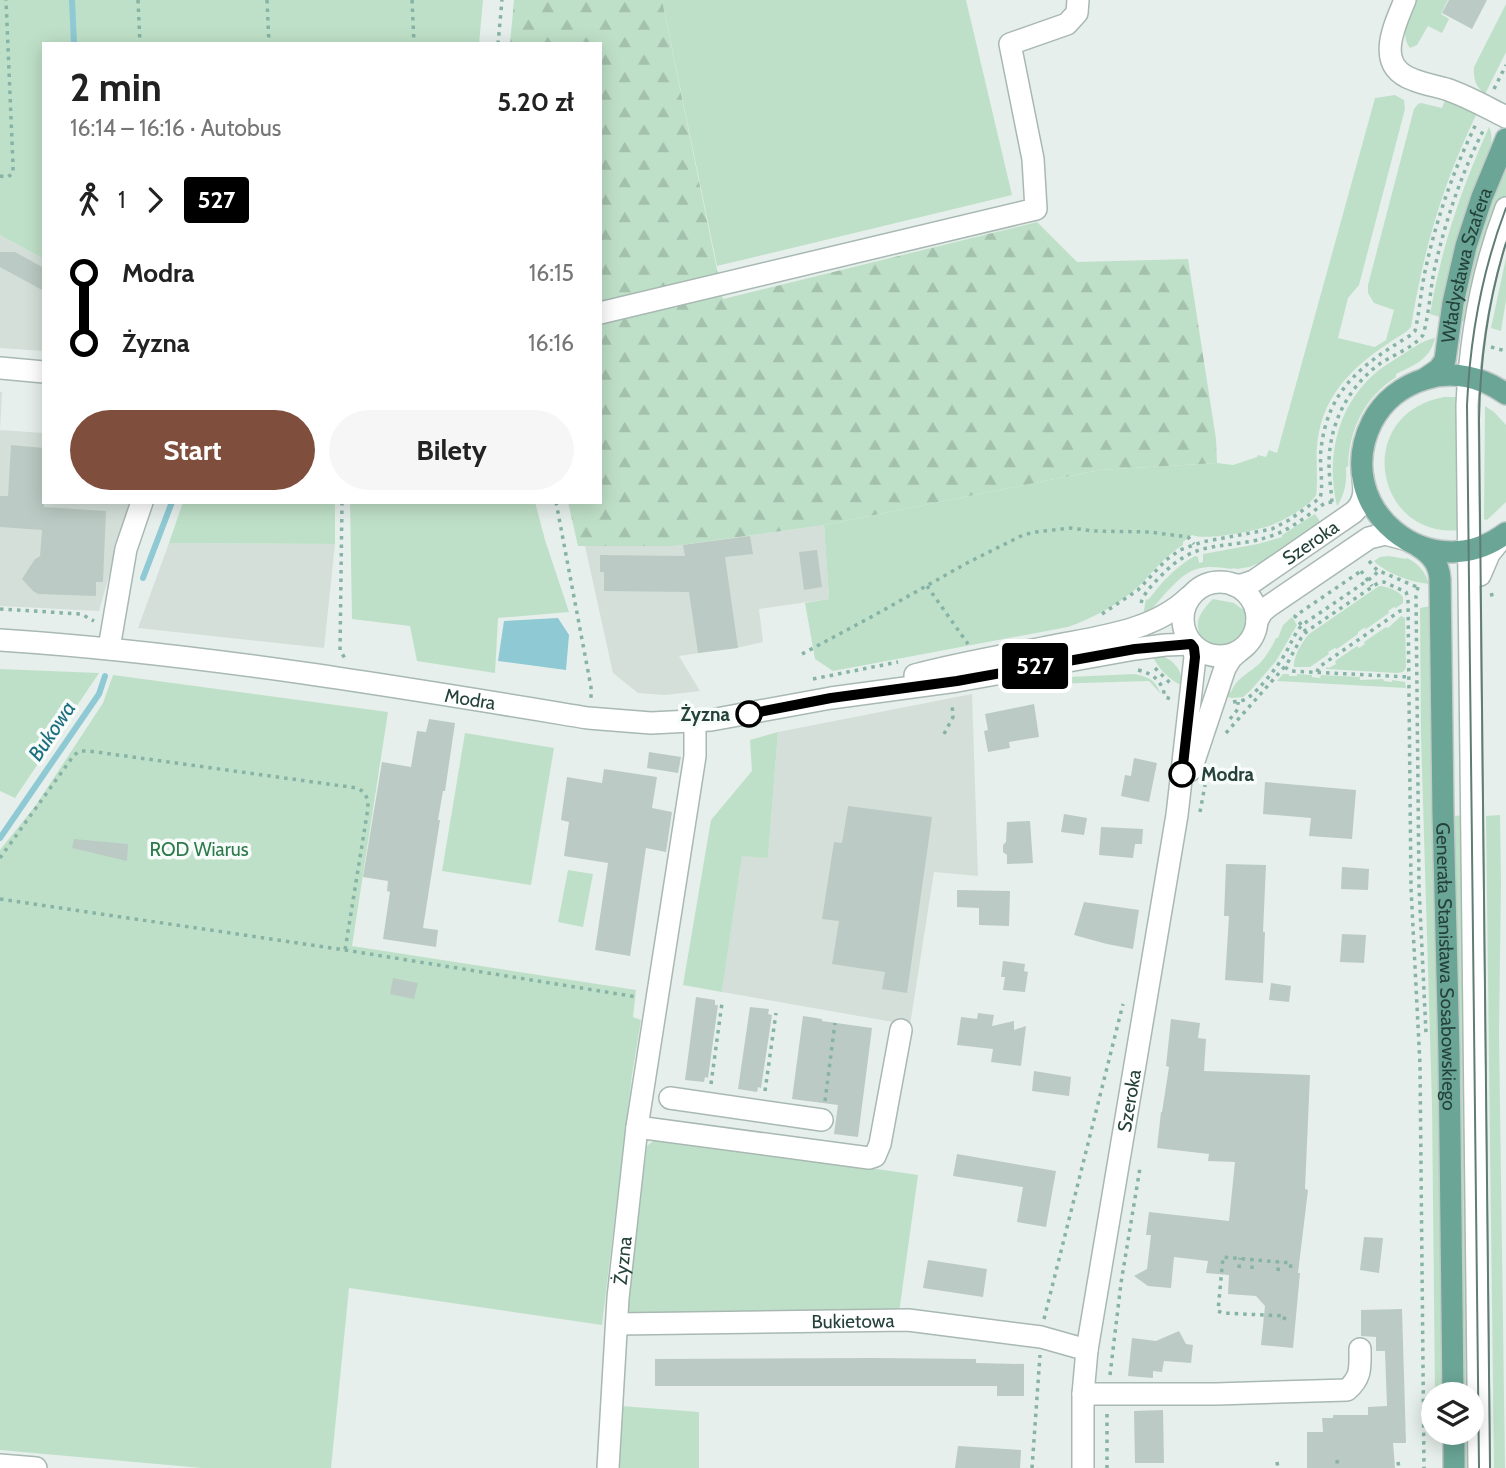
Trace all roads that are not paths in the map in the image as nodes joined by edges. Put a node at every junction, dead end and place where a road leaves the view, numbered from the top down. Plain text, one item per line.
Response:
1 (1078, 0) edge
2 (1405, 0) edge
3 (1497, 120) edge
4 (1506, 139) edge
5 (1506, 208) edge
6 (1506, 243) edge
7 (602, 313) edge
8 (1484, 350) junction
9 (0, 368) edge
10 (42, 372) edge
11 (1444, 375) junction
12 (1419, 381) junction
13 (1488, 385) edge
14 (1363, 480) junction
15 (141, 504) edge
16 (1505, 534) edge
17 (1419, 545) junction
18 (1474, 549) junction
19 (1474, 578) junction
20 (1234, 585) junction
21 (1189, 597) junction
22 (1257, 621) junction
23 (107, 638) junction
24 (0, 640) edge
25 (1192, 644) junction
26 (1238, 652) junction
27 (831, 698) junction
28 (695, 722) junction
29 (1178, 808) junction
30 (901, 1030) dead end
31 (670, 1098) dead end
32 (706, 1103) junction
33 (822, 1120) road end
34 (637, 1127) junction
35 (698, 1135) junction
36 (617, 1324) junction
37 (1360, 1349) dead end
38 (1087, 1350) junction
39 (1453, 1382) edge
40 (1083, 1394) junction
41 (1454, 1445) edge
42 (0, 1465) edge
43 (36, 1468) edge
44 (608, 1468) edge
45 (1083, 1468) edge
46 (1454, 1468) edge
47 (1479, 1468) edge
48 (1490, 1468) edge

1 - 7 street
2 - 3 street
4 - 12 main road, Władysława Szafera
5 - 8 street
6 - 8 street
8 - 11 street
8 - 13 street
8 - 13 street
9 - 10 street
11 - 12 main road
11 - 13 main road
12 - 14 main road
13 - 18 street
14 - 17 main road, Generała Stanisława Sosabowskiego
14 - 20 street, Szeroka
15 - 23 street
16 - 18 main road
16 - 19 street
17 - 18 main road
17 - 19 street
17 - 22 street, Szeroka
17 - 39 main road, Generała Stanisława Sosabowskiego
18 - 19 street
19 - 47 street
19 - 48 street
20 - 21 street
20 - 22 street
21 - 25 street
21 - 27 street, Modra
22 - 26 street
23 - 24 street, Modra
23 - 28 street, Modra
25 - 26 street
25 - 27 street, Modra
25 - 29 street, Szeroka
26 - 29 street, Szeroka
27 - 28 street, Modra
28 - 34 street, Żyzna
29 - 38 street, Szeroka
30 - 35 street
31 - 32 street
32 - 33 street
32 - 35 street
34 - 35 street
34 - 36 street, Żyzna
36 - 38 street, Bukietowa
36 - 44 street, Żyzna
37 - 40 street
38 - 40 street, Szeroka
40 - 45 street, Szeroka
41 - 46 main road
42 - 43 street

